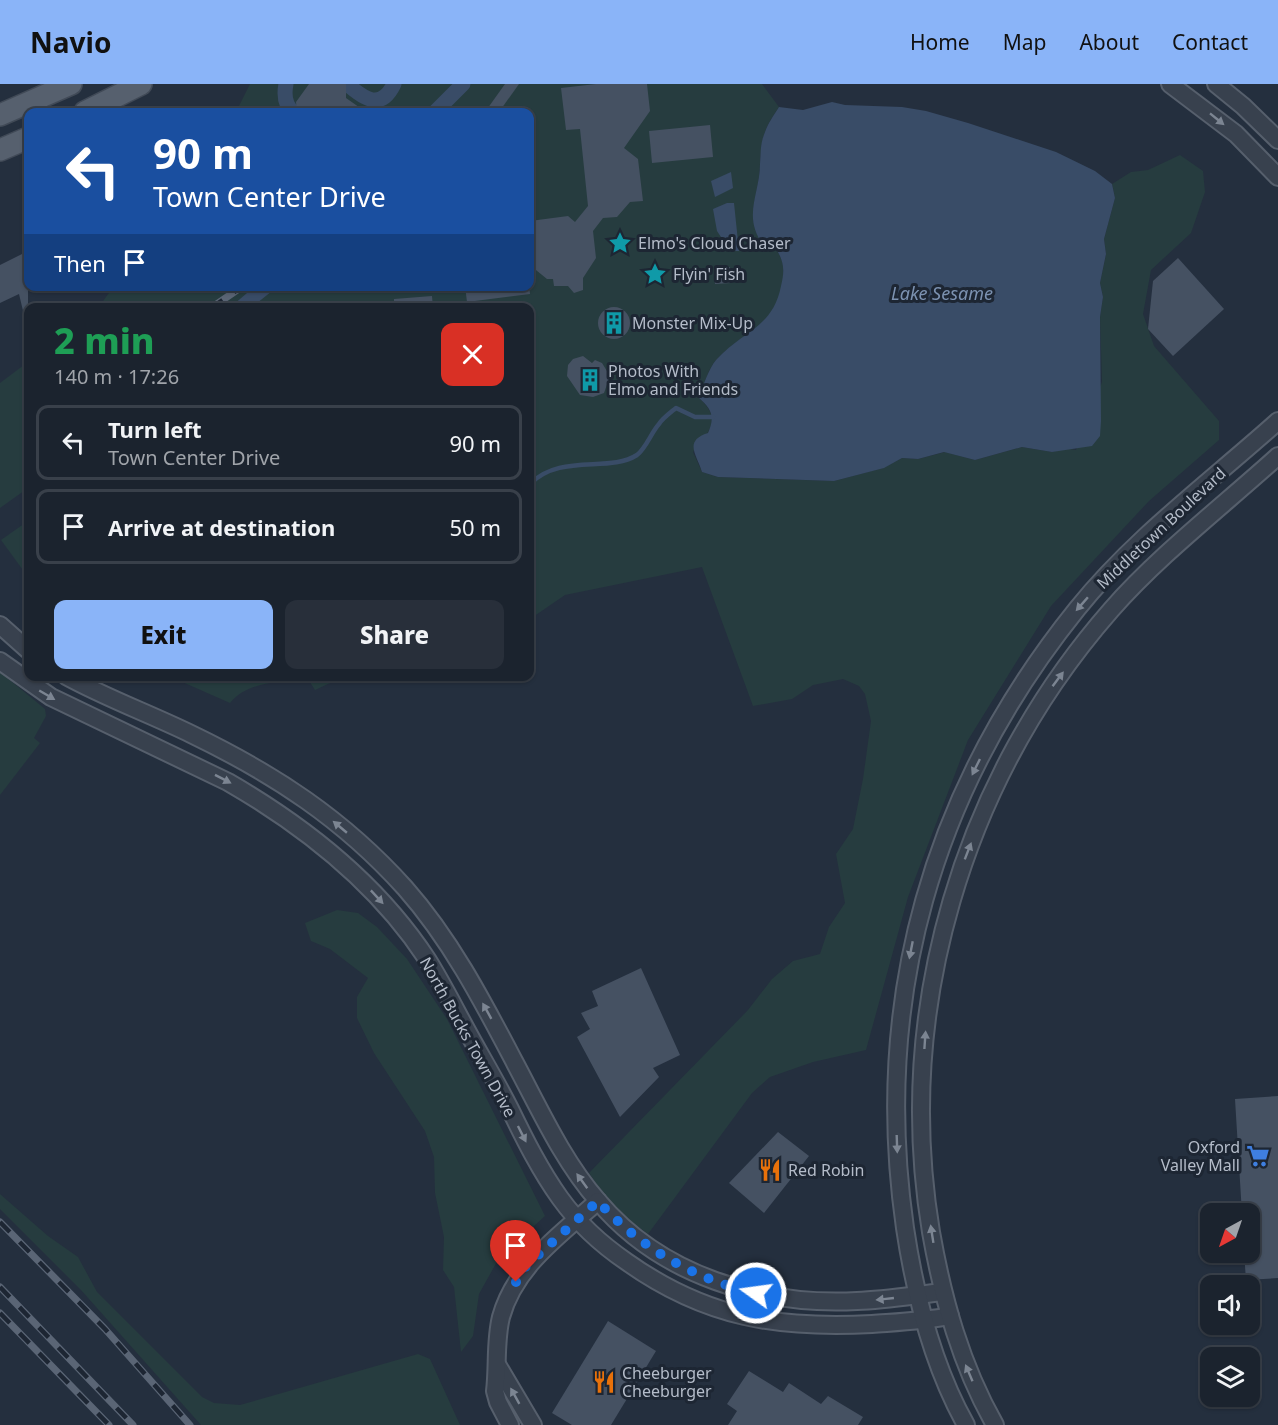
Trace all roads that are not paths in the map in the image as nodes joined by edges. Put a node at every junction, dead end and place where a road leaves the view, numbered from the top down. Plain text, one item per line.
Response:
1 (71, 84) edge
2 (141, 84) edge
3 (1170, 84) edge
4 (1216, 84) edge
5 (93, 108) edge
6 (0, 115) edge
7 (24, 140) edge
8 (1278, 140) edge
9 (0, 150) edge
10 (1278, 177) edge
11 (1278, 421) edge
12 (1278, 456) edge
13 (0, 625) edge
14 (24, 646) edge
15 (0, 661) edge
16 (24, 678) edge
17 (28, 681) edge
18 (77, 681) edge
19 (598, 1201) junction
20 (578, 1219) junction
21 (943, 1292) junction
22 (918, 1295) junction
23 (950, 1316) junction
24 (925, 1321) junction
25 (498, 1366) junction
26 (510, 1425) edge
27 (533, 1425) edge
28 (966, 1425) edge
29 (995, 1425) edge

1 - 6 main road
2 - 5 main road
3 -> 10 street
4 - 8 street
7 - 9 main road
11 -> 22 street, Middletown Boulevard
21 -> 12 street, Middletown Boulevard
13 - 14 street
15 -> 16 street, North Bucks Town Drive
17 -> 20 street, North Bucks Town Drive
19 -> 18 street, North Bucks Town Drive
19 - 20 street
22 -> 19 street, North Bucks Town Drive
20 - 24 street, North Bucks Town Drive
20 - 25 street
21 - 22 street, North Bucks Town Drive
21 - 23 street, Middletown Boulevard
22 - 24 street, Middletown Boulevard
23 - 24 street, North Bucks Town Drive
29 -> 23 street, Middletown Boulevard
24 - 28 street, Middletown Boulevard
25 - 26 street
27 -> 25 street

